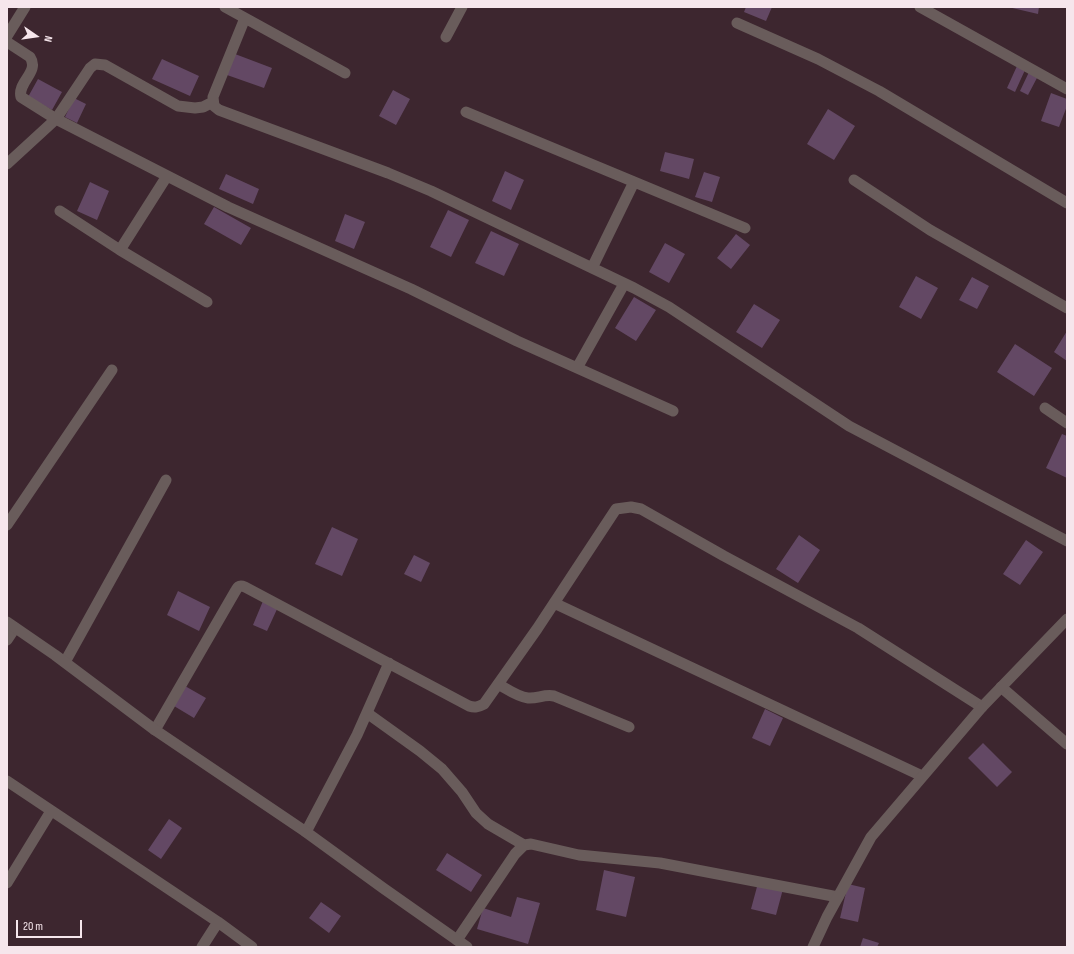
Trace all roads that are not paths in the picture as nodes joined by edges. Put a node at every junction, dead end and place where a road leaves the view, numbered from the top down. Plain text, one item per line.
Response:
1 (25, 7) edge
2 (225, 7) edge
3 (462, 7) edge
4 (920, 7) edge
5 (245, 18) junction
6 (737, 23) dead end
7 (7, 36) edge
8 (446, 37) dead end
9 (7, 42) edge
10 (345, 73) dead end
11 (1067, 89) edge
12 (213, 102) junction
13 (466, 112) dead end
14 (56, 119) junction
15 (7, 164) edge
16 (167, 176) junction
17 (854, 180) dead end
18 (634, 182) junction
19 (1067, 203) edge
20 (60, 211) dead end
21 (745, 228) dead end
22 (120, 250) junction
23 (592, 268) junction
24 (624, 284) junction
25 (207, 302) dead end
26 (1067, 308) edge
27 (577, 368) junction
28 (112, 370) dead end
29 (1045, 408) dead end
30 (673, 411) dead end
31 (1067, 423) edge
32 (166, 480) dead end
33 (7, 524) edge
34 (1067, 542) edge
35 (554, 603) junction
36 (1067, 619) edge
37 (11, 625) edge
38 (7, 640) edge
39 (65, 662) junction
40 (389, 663) junction
41 (498, 684) junction
42 (1001, 687) junction
43 (982, 707) junction
44 (367, 713) junction
45 (629, 727) dead end
46 (155, 730) junction
47 (1067, 744) edge
48 (922, 776) junction
49 (7, 781) edge
50 (51, 811) junction
51 (306, 832) junction
52 (524, 845) junction
53 (7, 883) edge
54 (838, 897) junction
55 (218, 922) junction
56 (457, 940) junction
57 (202, 947) edge
58 (252, 947) edge
59 (467, 947) edge
60 (813, 947) edge

1 - 7 street
2 - 5 street
3 - 8 street
4 - 11 street
5 - 10 street
5 - 12 street
6 - 19 street
9 - 14 street
12 - 14 street
12 - 23 street
13 - 18 street
14 - 15 street
14 - 16 street
16 - 22 street
16 - 27 street
17 - 26 street
18 - 21 street
18 - 23 street
20 - 22 street
22 - 25 street
23 - 24 street
24 - 27 street
24 - 34 street
27 - 30 street
28 - 33 street
29 - 31 street
32 - 39 street
35 - 41 street
35 - 43 street
35 - 48 street
36 - 42 street
37 - 38 street
37 - 39 street
39 - 46 street
40 - 41 street
40 - 44 street
40 - 46 street
41 - 45 street
42 - 43 street
42 - 47 street
43 - 48 street
44 - 51 street
44 - 52 street
46 - 51 street
48 - 54 street
49 - 50 street
50 - 53 street
50 - 55 street
51 - 56 street
52 - 54 street
52 - 56 street
54 - 60 street
55 - 57 street
55 - 58 street
56 - 59 street

